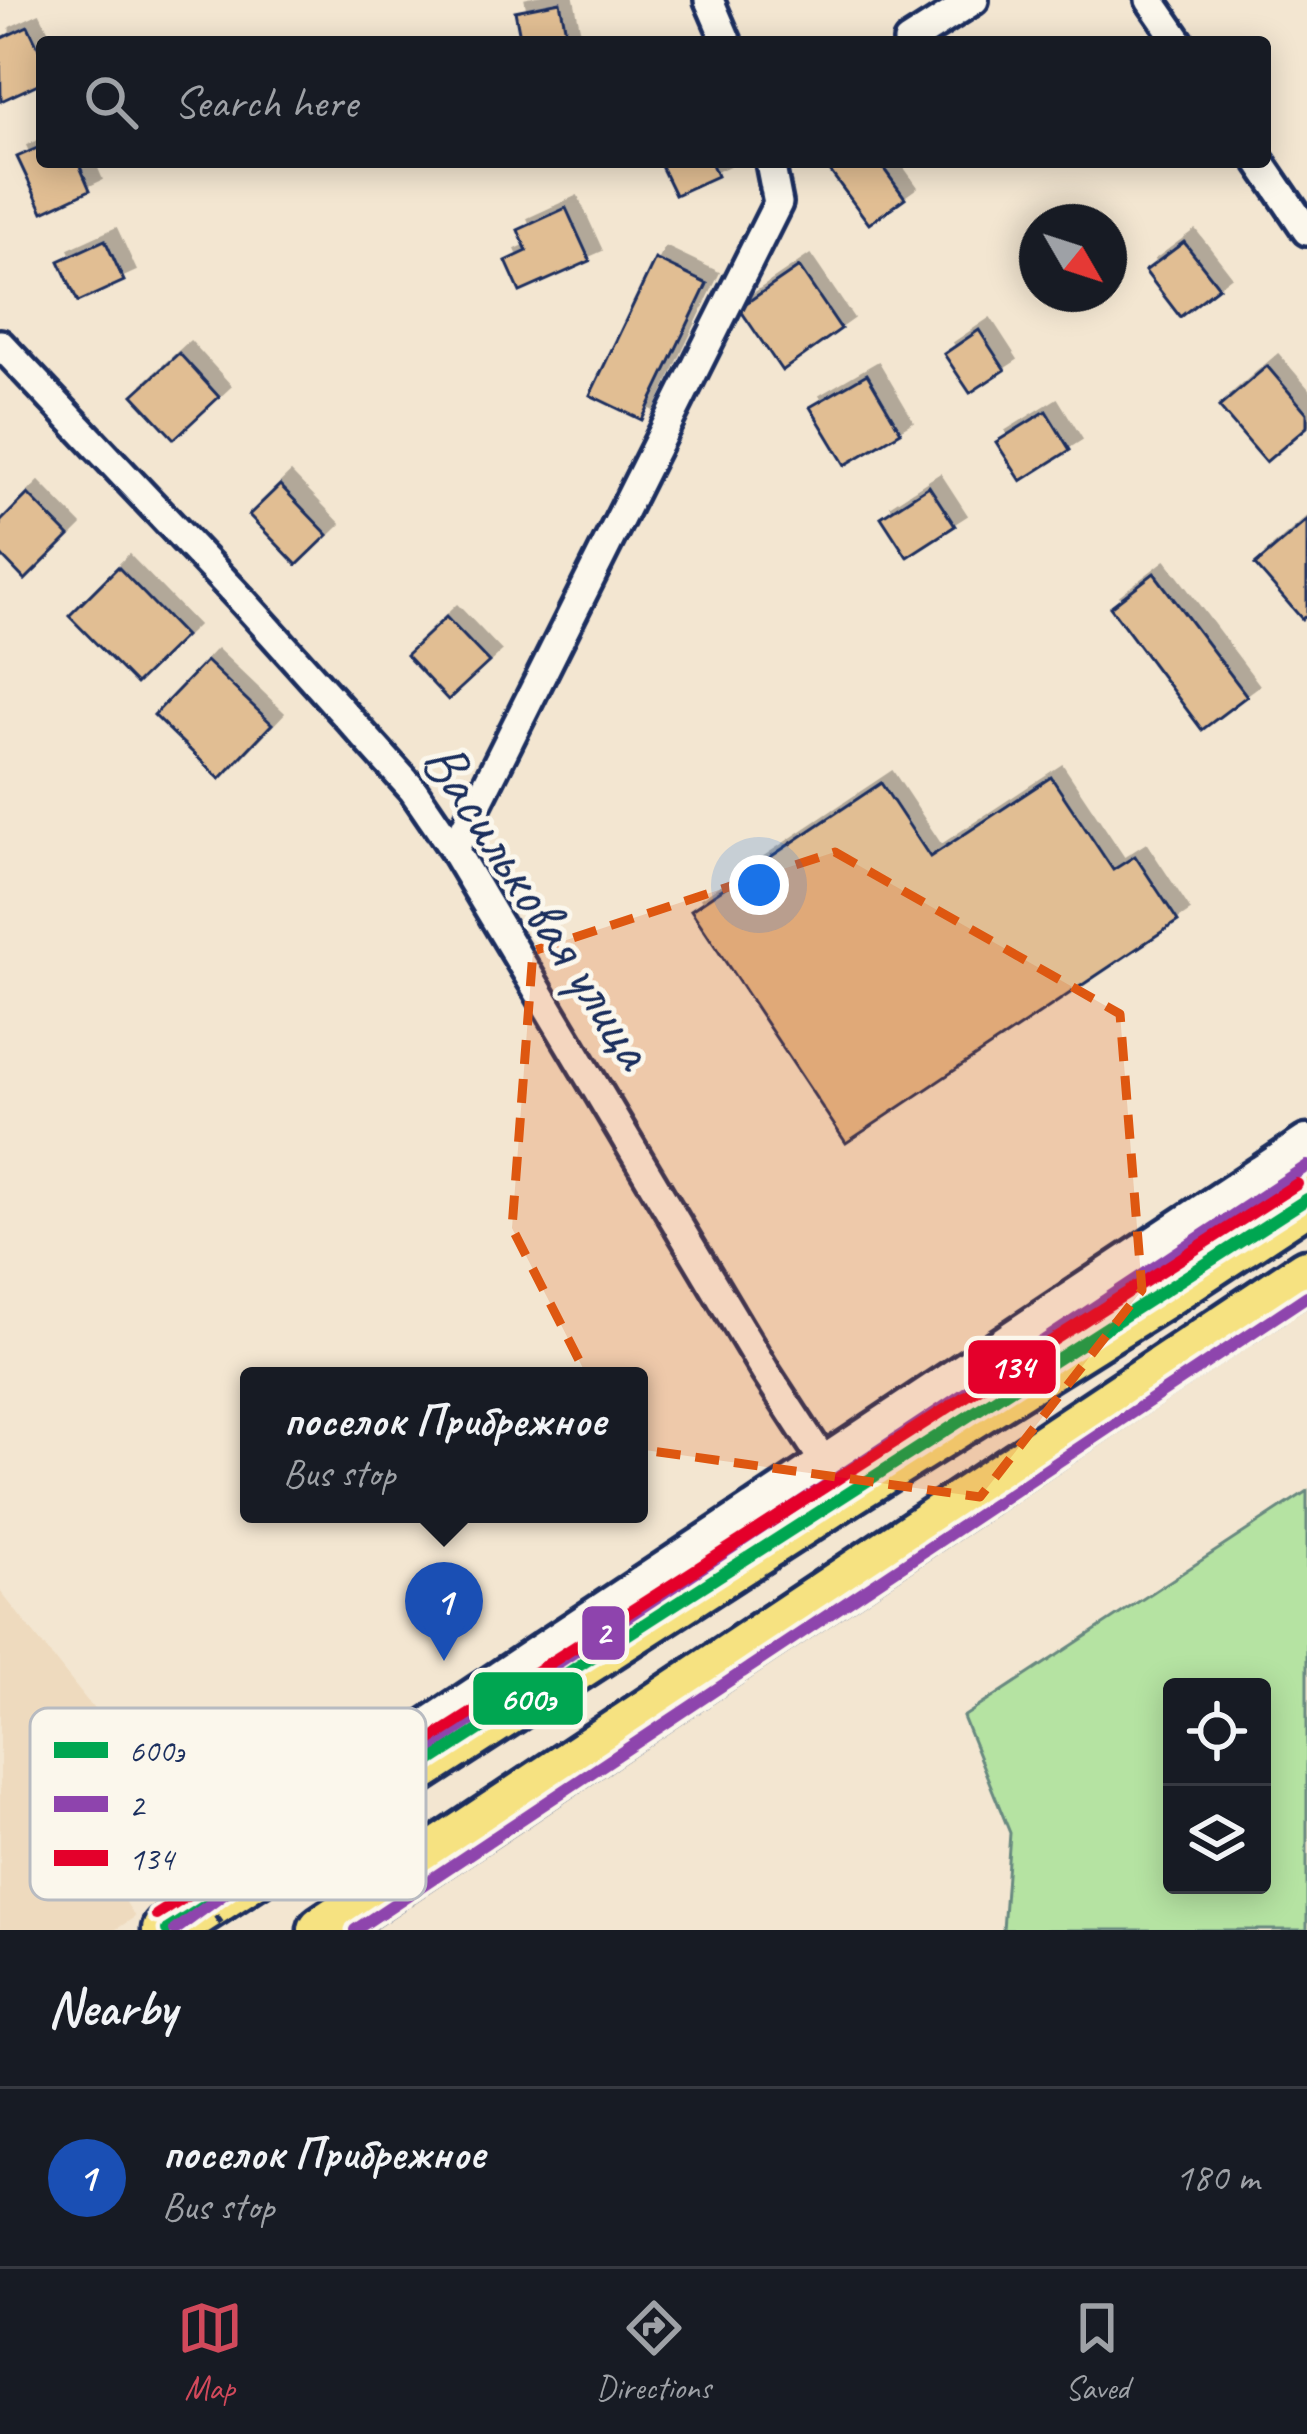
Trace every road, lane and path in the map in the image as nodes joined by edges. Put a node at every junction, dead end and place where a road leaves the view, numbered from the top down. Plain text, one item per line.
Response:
1 (709, 0) edge
2 (974, 0) edge
3 (1150, 0) edge
4 (724, 36) edge
5 (917, 36) edge
6 (1175, 36) edge
7 (771, 168) edge
8 (1264, 168) edge
9 (1307, 231) edge
10 (0, 344) edge
11 (454, 850) junction
12 (1307, 1144) edge
13 (1307, 1199) edge
14 (1307, 1274) edge
15 (826, 1465) junction
16 (426, 1729) edge
17 (426, 1763) edge
18 (426, 1861) edge
19 (185, 1900) edge
20 (205, 1900) edge
21 (214, 1900) edge
22 (368, 1900) edge
23 (144, 1930) edge
24 (167, 1930) edge
25 (226, 1930) edge
26 (323, 1930) edge

1 - 4 street
2 - 5 street
3 - 6 street
7 - 11 street
8 - 9 street
10 - 11 street, Васильковая улица
11 - 15 street, Васильковая улица
12 - 15 street
13 - 17 highway
14 - 18 highway
15 - 16 street
19 - 23 street
20 - 25 path, bridge
21 - 24 highway
22 - 26 highway

